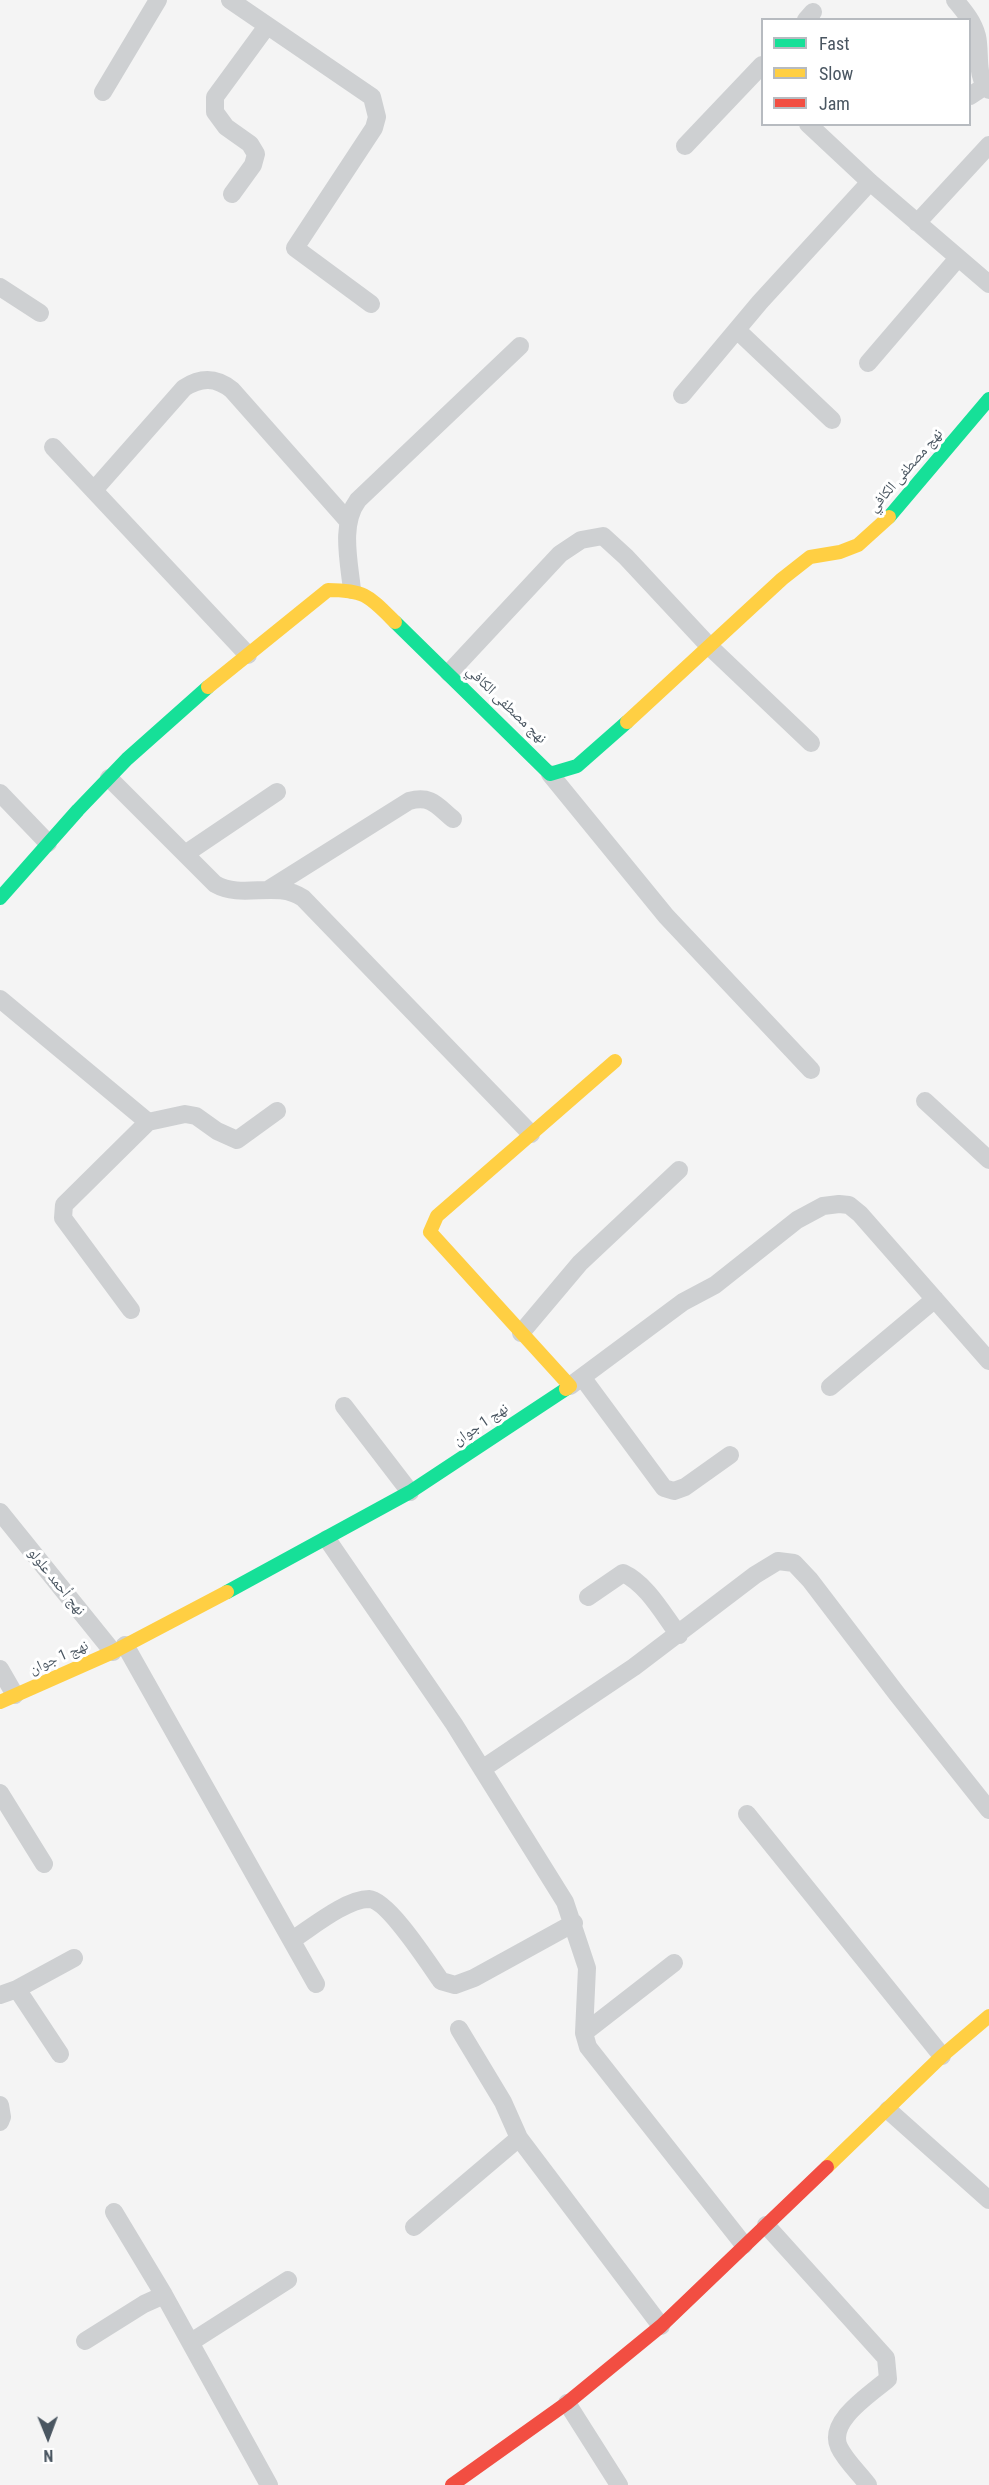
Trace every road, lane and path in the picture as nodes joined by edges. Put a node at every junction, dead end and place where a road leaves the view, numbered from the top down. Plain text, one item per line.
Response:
1 (158, 0) edge
2 (230, 0) edge
3 (955, 0) edge
4 (969, 18) edge
5 (971, 22) edge
6 (267, 26) junction
7 (760, 74) edge
8 (981, 90) edge
9 (103, 92) dead end
10 (810, 126) edge
11 (989, 145) edge
12 (685, 146) dead end
13 (870, 182) junction
14 (232, 194) dead end
15 (917, 223) junction
16 (958, 258) junction
17 (989, 284) edge
18 (0, 287) edge
19 (371, 304) dead end
20 (40, 313) dead end
21 (737, 330) junction
22 (520, 346) dead end
23 (868, 363) dead end
24 (682, 395) dead end
25 (989, 399) edge
26 (832, 420) dead end
27 (53, 447) dead end
28 (94, 490) junction
29 (348, 521) junction
30 (352, 590) junction
31 (710, 646) junction
32 (248, 655) junction
33 (448, 673) junction
34 (811, 743) dead end
35 (550, 774) junction
36 (109, 778) junction
37 (277, 792) dead end
38 (0, 793) edge
39 (453, 819) dead end
40 (48, 843) junction
41 (185, 854) junction
42 (268, 890) junction
43 (0, 898) edge
44 (0, 999) edge
45 (615, 1061) dead end
46 (811, 1070) dead end
47 (925, 1101) dead end
48 (277, 1111) dead end
49 (148, 1122) junction
50 (531, 1134) junction
51 (989, 1160) edge
52 (679, 1170) dead end
53 (935, 1299) junction
54 (131, 1310) dead end
55 (520, 1333) junction
56 (989, 1361) edge
57 (576, 1382) junction
58 (830, 1387) dead end
59 (344, 1406) dead end
60 (730, 1455) dead end
61 (410, 1492) junction
62 (0, 1512) edge
63 (327, 1539) junction
64 (588, 1597) dead end
65 (679, 1635) junction
66 (119, 1649) junction
67 (0, 1669) edge
68 (8, 1699) edge
69 (482, 1769) junction
70 (0, 1793) edge
71 (989, 1810) edge
72 (747, 1814) dead end
73 (44, 1864) dead end
74 (574, 1923) junction
75 (292, 1940) junction
76 (74, 1958) dead end
77 (674, 1963) dead end
78 (316, 1984) dead end
79 (9, 1992) edge
80 (989, 2016) edge
81 (459, 2029) dead end
82 (584, 2033) junction
83 (60, 2054) dead end
84 (942, 2056) junction
85 (0, 2105) edge
86 (888, 2110) junction
87 (0, 2122) edge
88 (519, 2138) junction
89 (989, 2200) edge
90 (114, 2212) dead end
91 (766, 2225) junction
92 (414, 2227) dead end
93 (744, 2245) junction
94 (288, 2280) dead end
95 (164, 2295) junction
96 (661, 2326) junction
97 (85, 2341) dead end
98 (192, 2342) junction
99 (567, 2403) junction
100 (269, 2485) edge
101 (452, 2485) edge
102 (619, 2485) edge
103 (868, 2485) edge

1 - 9 street
2 - 6 street
3 - 4 street
5 - 8 street
6 - 14 street
6 - 19 street
7 - 12 street
10 - 13 street
11 - 15 street
13 - 15 street
13 - 21 street
15 - 16 street
16 - 17 street
16 - 23 street
18 - 20 street
21 - 24 street
21 - 26 street
22 - 29 street
25 - 31 street, نهج مصطفى الكافي
27 - 28 street
28 - 29 street
28 - 32 street
29 - 30 street
30 - 32 street
30 - 33 street, نهج مصطفى الكافي
31 - 33 street
31 - 34 street
31 - 35 street, نهج مصطفى الكافي
32 - 36 street
33 - 35 street, نهج مصطفى الكافي
35 - 46 street
36 - 40 street
36 - 41 street
37 - 41 street
38 - 40 street
39 - 42 street
40 - 43 street
41 - 42 street
42 - 50 street
44 - 49 street
45 - 50 street
47 - 51 street
48 - 49 street
49 - 54 street
50 - 55 street
52 - 55 street
53 - 56 street
53 - 57 street
53 - 58 street
55 - 57 street
57 - 60 street
57 - 61 street, نهج 1 جوان
59 - 61 street
61 - 63 street, نهج 1 جوان
62 - 66 street, نهج أحمد علولو
63 - 66 street, نهج 1 جوان
63 - 69 street
64 - 65 street
65 - 69 street
65 - 71 street
66 - 68 street, نهج 1 جوان
66 - 75 street, نهج أحمد علولو
67 - 68 street
69 - 74 street
70 - 73 street
72 - 84 street
74 - 75 street
74 - 82 street
75 - 78 street, نهج أحمد علولو
76 - 79 street
77 - 82 street
79 - 83 street
80 - 84 street
81 - 88 street
82 - 93 street
84 - 86 street
85 - 87 street
86 - 89 street
86 - 91 street
88 - 92 street
88 - 96 street
90 - 95 street
91 - 93 street
91 - 103 street
93 - 96 street
94 - 98 street
95 - 97 street
95 - 98 street
96 - 99 street
98 - 100 street
99 - 101 street
99 - 102 street

